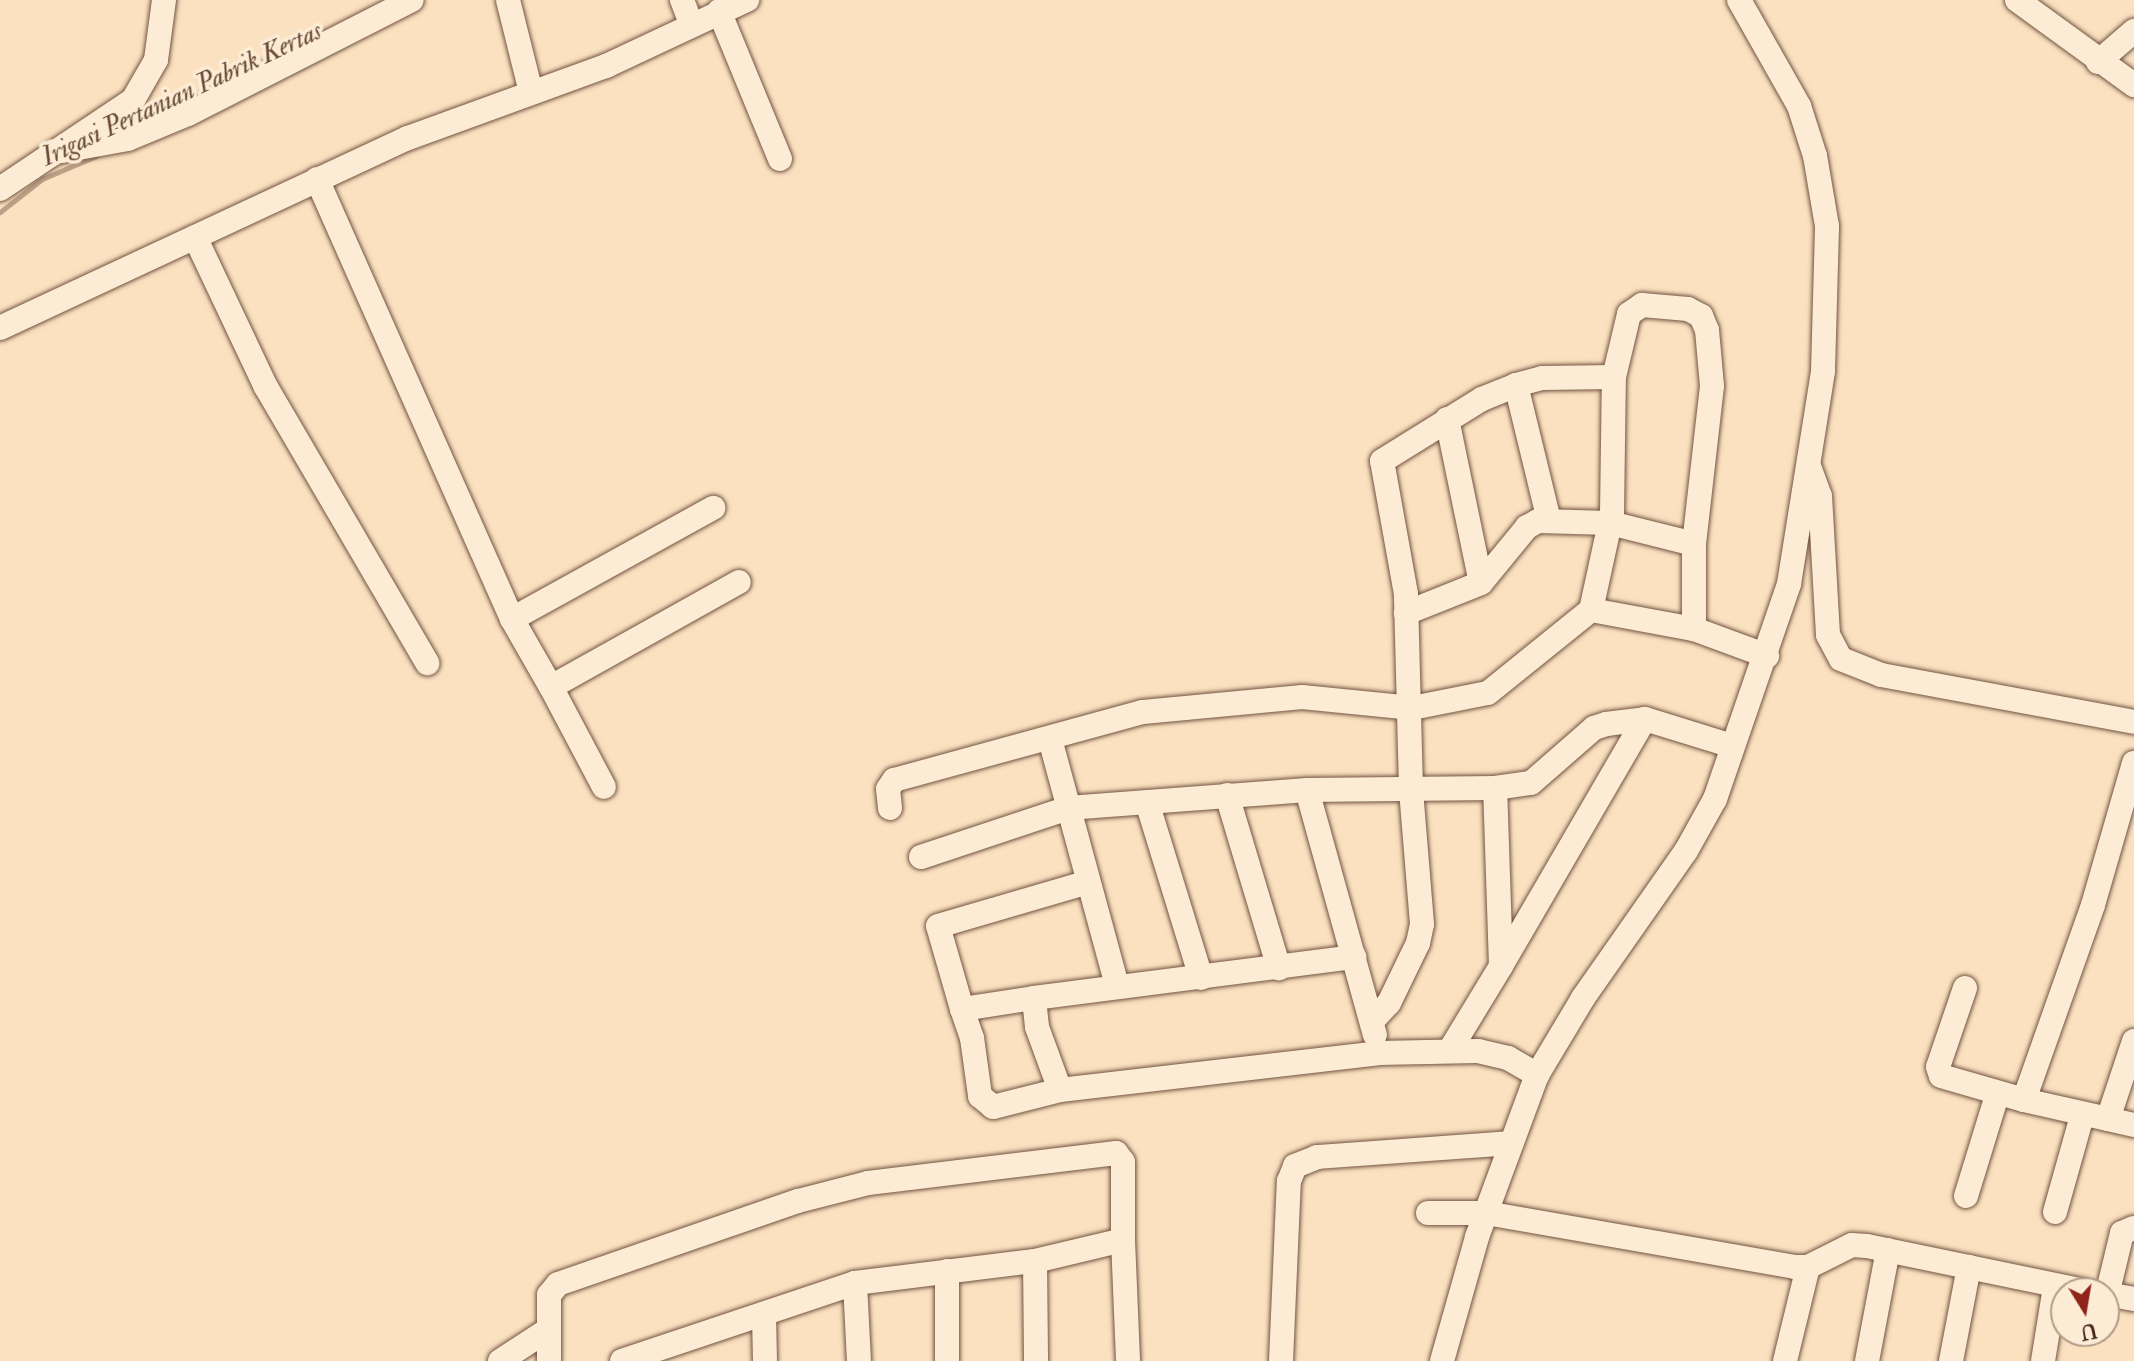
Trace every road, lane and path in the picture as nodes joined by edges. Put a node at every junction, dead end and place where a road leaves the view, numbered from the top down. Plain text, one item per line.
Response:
1 (164, 0) edge
2 (412, 0) edge
3 (508, 0) edge
4 (682, 0) edge
5 (747, 0) edge
6 (1739, 0) edge
7 (2017, 0) edge
8 (719, 11) junction
9 (691, 24) junction
10 (2134, 31) edge
11 (2098, 62) junction
12 (2134, 85) edge
13 (531, 92) junction
14 (62, 151) junction
15 (780, 159) dead end
16 (317, 179) junction
17 (0, 190) edge
18 (195, 237) junction
19 (0, 328) edge
20 (1614, 377) junction
21 (1516, 385) junction
22 (1447, 419) junction
23 (1808, 463) junction
24 (713, 508) dead end
25 (1549, 520) junction
26 (1610, 523) junction
27 (1694, 544) junction
28 (739, 582) dead end
29 (1481, 583) junction
30 (1591, 610) junction
31 (1406, 613) junction
32 (512, 619) junction
33 (1693, 629) junction
34 (1767, 656) junction
35 (427, 663) dead end
36 (551, 687) junction
37 (1412, 708) junction
38 (1645, 719) junction
39 (2134, 722) edge
40 (1049, 739) junction
41 (1732, 747) junction
42 (2134, 763) edge
43 (604, 787) dead end
44 (1495, 788) junction
45 (1411, 789) junction
46 (1307, 790) junction
47 (1227, 795) junction
48 (1147, 802) junction
49 (890, 808) dead end
50 (1068, 808) junction
51 (920, 857) dead end
52 (1088, 882) junction
53 (1354, 957) junction
54 (1502, 966) junction
55 (1279, 968) junction
56 (1201, 978) junction
57 (1117, 986) junction
58 (1965, 988) dead end
59 (1034, 998) junction
60 (962, 1009) junction
61 (1372, 1021) junction
62 (2134, 1041) edge
63 (1450, 1050) junction
64 (1378, 1053) junction
65 (1537, 1075) junction
66 (1060, 1090) junction
67 (1997, 1095) junction
68 (2024, 1100) junction
69 (2082, 1115) junction
70 (2108, 1119) junction
71 (2134, 1125) edge
72 (1510, 1143) junction
73 (1966, 1196) dead end
74 (2055, 1212) dead end
75 (1428, 1213) dead end
76 (1486, 1213) junction
77 (2134, 1228) edge
78 (1123, 1240) junction
79 (1888, 1250) junction
80 (1035, 1261) junction
81 (1808, 1267) junction
82 (1969, 1267) junction
83 (947, 1270) junction
84 (2105, 1277) edge
85 (855, 1283) junction
86 (2050, 1286) edge
87 (764, 1314) junction
88 (2050, 1318) edge
89 (546, 1331) junction
90 (673, 1352) edge
91 (500, 1361) edge
92 (549, 1361) edge
93 (622, 1361) edge
94 (765, 1361) edge
95 (859, 1361) edge
96 (947, 1361) edge
97 (1036, 1361) edge
98 (1128, 1361) edge
99 (1281, 1361) edge
100 (1442, 1361) edge
101 (1785, 1361) edge
102 (1867, 1361) edge
103 (1951, 1361) edge
104 (2043, 1361) edge

1 - 14 street
2 - 14 street
3 - 13 street
4 - 9 street
5 - 8 street
6 - 23 street
7 - 11 street
8 - 9 street
8 - 15 street
9 - 13 street
10 - 11 street
11 - 12 street
13 - 16 street
14 - 17 street
16 - 18 street
16 - 32 street
18 - 19 street
18 - 35 street
20 - 21 street
20 - 26 street
20 - 27 street
21 - 22 street
21 - 25 street
22 - 29 street
22 - 31 street
23 - 34 street
23 - 39 street
24 - 32 street
25 - 26 street
25 - 29 street
26 - 27 street
26 - 30 street
27 - 33 street
28 - 36 street
29 - 31 street
30 - 33 street
30 - 37 street
31 - 37 street
32 - 36 street
33 - 34 street
34 - 41 street
36 - 43 street
37 - 40 street
37 - 45 street
38 - 41 street
38 - 44 street
38 - 54 street
40 - 49 street
40 - 50 street
41 - 65 street
42 - 68 street
44 - 45 street
44 - 54 street
45 - 46 street
45 - 61 street
46 - 47 street
46 - 53 street
47 - 48 street
47 - 55 street
48 - 50 street
48 - 56 street
50 - 51 street
50 - 52 street
52 - 57 street
52 - 60 street
53 - 55 street
53 - 61 street
54 - 63 street
55 - 56 street
56 - 57 street
57 - 59 street
58 - 67 street
59 - 60 street
59 - 66 street
60 - 66 street
61 - 64 street
62 - 70 street
63 - 64 street
63 - 65 street
64 - 66 street
65 - 72 street
67 - 68 street
67 - 73 street
68 - 69 street
69 - 70 street
69 - 74 street
70 - 71 street
72 - 76 street
72 - 99 street
75 - 76 street
76 - 81 street
76 - 100 street
77 - 84 street
78 - 80 street
78 - 89 street
78 - 98 street
79 - 81 street
79 - 82 street
79 - 102 street
80 - 83 street
80 - 97 street
81 - 101 street
82 - 86 street
82 - 103 street
83 - 85 street
83 - 96 street
85 - 87 street
85 - 95 street
87 - 90 street
87 - 94 street
88 - 104 street
89 - 91 street
89 - 92 street
90 - 93 street

